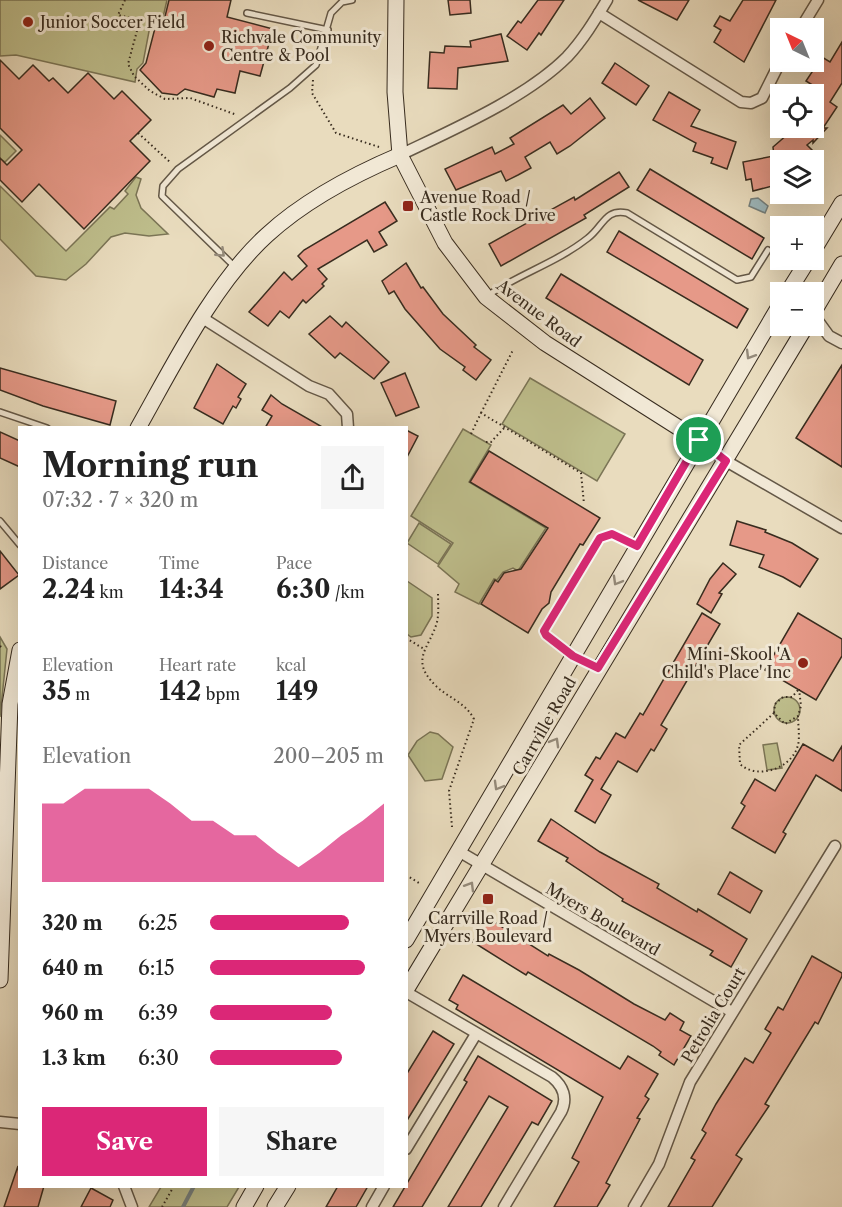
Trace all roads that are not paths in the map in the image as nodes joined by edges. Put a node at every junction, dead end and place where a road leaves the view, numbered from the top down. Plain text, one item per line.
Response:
1 (352, 0) edge
2 (396, 0) edge
3 (607, 0) edge
4 (818, 0) edge
5 (247, 13) dead end
6 (599, 13) junction
7 (807, 18) edge
8 (328, 30) junction
9 (775, 72) edge
10 (400, 155) junction
11 (842, 203) edge
12 (824, 232) edge
13 (768, 250) dead end
14 (842, 264) edge
15 (237, 268) junction
16 (824, 294) edge
17 (486, 297) junction
18 (201, 317) junction
19 (770, 322) edge
20 (824, 329) edge
21 (800, 336) edge
22 (842, 343) edge
23 (0, 412) edge
24 (41, 426) edge
25 (139, 426) edge
26 (348, 426) edge
27 (699, 440) junction
28 (726, 461) junction
29 (0, 521) edge
30 (842, 528) edge
31 (18, 543) edge
32 (637, 546) junction
33 (573, 656) junction
34 (18, 661) edge
35 (598, 668) junction
36 (835, 846) dead end
37 (460, 852) junction
38 (483, 865) junction
39 (2, 923) edge
40 (408, 937) edge
41 (0, 980) edge
42 (408, 988) edge
43 (408, 992) edge
44 (732, 1012) junction
45 (476, 1034) junction
46 (0, 1122) edge
47 (18, 1124) edge
48 (408, 1146) edge
49 (125, 1188) edge
50 (255, 1188) edge
51 (287, 1188) edge
52 (383, 1188) edge
53 (132, 1207) edge
54 (244, 1207) edge
55 (275, 1207) edge
56 (372, 1207) edge
57 (504, 1207) edge
58 (634, 1207) edge

1 - 8 lane
2 - 10 main road, Avenue Road
3 - 6 street
4 - 7 street
5 - 8 lane
6 - 9 street
6 - 10 street
8 -> 15 lane
10 - 15 main road
10 - 17 main road, Avenue Road
11 - 12 main road
13 - 17 lane
14 - 16 main road
15 - 18 main road
17 - 27 main road, Avenue Road
18 - 25 main road
18 - 26 street
19 -> 27 main road, Carrville Road
20 - 22 street
21 - 28 main road, Carrville Road
23 - 24 lane
27 - 28 street, Avenue Road
27 - 32 main road, Carrville Road
28 - 30 street, Avenue Road
28 - 35 main road, Carrville Road
29 - 31 lane
32 -> 33 main road, Carrville Road
32 - 33 lane
33 - 35 main road
33 -> 37 main road, Carrville Road
34 - 39 main road
38 -> 35 main road, Carrville Road
36 - 44 street, Petrolia Court
37 - 38 street, Myers Boulevard
37 - 40 main road, Carrville Road
42 -> 38 main road, Carrville Road
38 - 44 street, Myers Boulevard
39 - 41 main road
43 - 45 street
44 - 58 street, Petrolia Court
45 - 48 street
45 - 57 street
46 - 47 street
49 - 53 street
50 - 54 main road
51 - 55 main road
52 - 56 street

